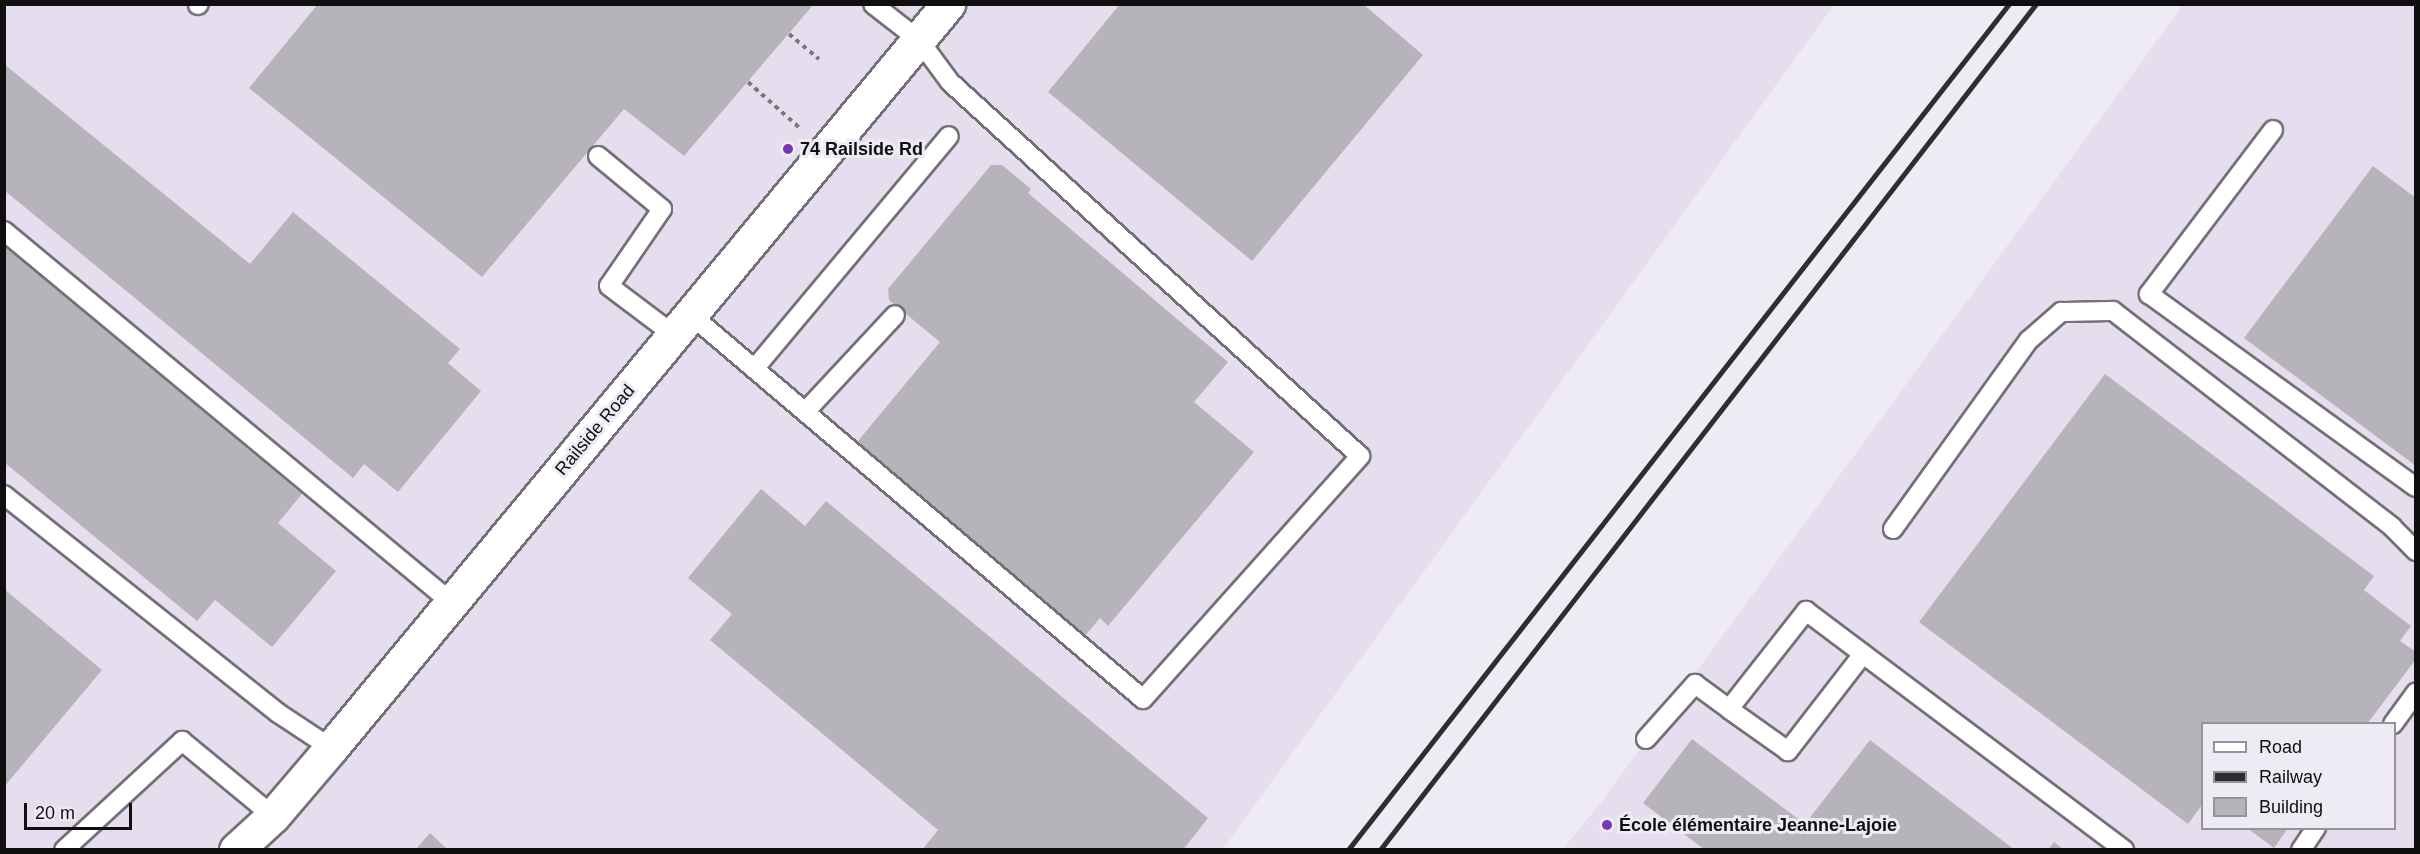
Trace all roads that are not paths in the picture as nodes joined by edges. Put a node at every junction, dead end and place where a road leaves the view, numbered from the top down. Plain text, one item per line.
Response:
1 (873, 4) edge
2 (948, 4) edge
3 (918, 40) junction
4 (2273, 130) dead end
5 (949, 136) dead end
6 (598, 156) dead end
7 (4, 231) edge
8 (894, 315) dead end
9 (682, 325) junction
10 (755, 368) junction
11 (805, 412) junction
12 (2415, 487) edge
13 (4, 495) edge
14 (1893, 529) dead end
15 (2415, 551) edge
16 (452, 603) junction
17 (1863, 654) junction
18 (2415, 692) edge
19 (1729, 709) junction
20 (2394, 722) edge
21 (1646, 739) dead end
22 (331, 748) junction
23 (273, 816) junction
24 (2315, 830) edge
25 (64, 849) edge
26 (236, 849) edge
27 (2124, 849) edge
28 (2301, 849) edge

1 - 3 lane
2 - 3 street, Railside Road
3 - 9 street, Railside Road
3 - 11 lane
4 - 12 lane
5 - 10 lane
6 - 9 lane
7 - 16 lane
8 - 11 lane
9 - 10 lane
9 - 16 street, Railside Road
10 - 11 lane
13 - 22 lane
14 - 15 lane
16 - 22 street, Railside Road
17 - 19 lane
17 - 19 lane
17 - 27 lane
18 - 20 lane
19 - 21 lane
22 - 23 street, Railside Road
23 - 25 lane
23 - 26 street, Railside Road
24 - 28 lane

